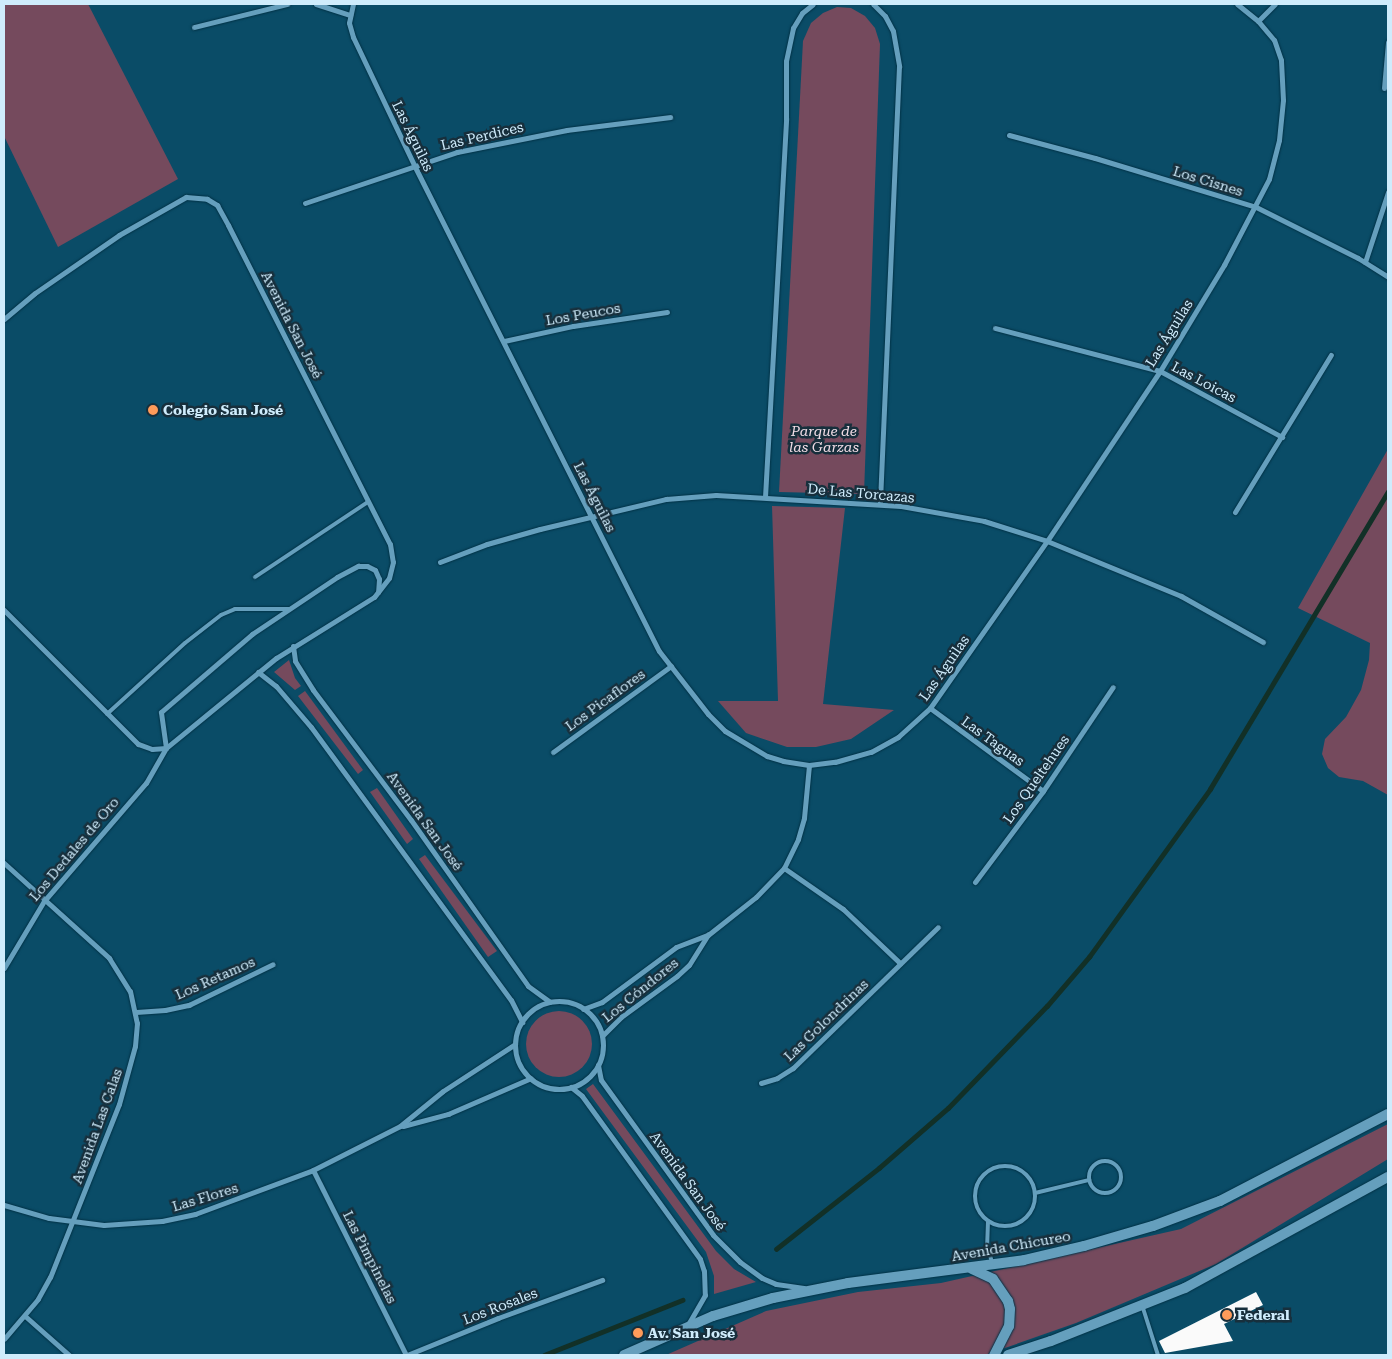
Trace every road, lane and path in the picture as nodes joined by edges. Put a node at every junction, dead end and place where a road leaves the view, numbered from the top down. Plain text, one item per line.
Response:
1 (287, 4) edge
2 (316, 4) edge
3 (353, 4) edge
4 (813, 4) edge
5 (873, 4) edge
6 (1237, 4) edge
7 (1275, 4) edge
8 (878, 6) edge
9 (350, 15) junction
10 (1258, 21) junction
11 (194, 27) dead end
12 (1388, 42) edge
13 (1384, 88) dead end
14 (670, 117) dead end
15 (1009, 135) dead end
16 (414, 165) junction
17 (1388, 192) edge
18 (305, 203) dead end
19 (1256, 208) junction
20 (1365, 262) junction
21 (1388, 277) edge
22 (667, 312) dead end
23 (4, 318) edge
24 (995, 328) dead end
25 (504, 341) junction
26 (1331, 355) dead end
27 (1160, 371) junction
28 (1282, 437) junction
29 (765, 497) junction
30 (368, 502) junction
31 (880, 504) junction
32 (1235, 512) dead end
33 (592, 515) junction
34 (1046, 541) junction
35 (440, 562) dead end
36 (254, 578) dead end
37 (378, 593) junction
38 (289, 609) junction
39 (4, 610) edge
40 (1263, 642) dead end
41 (293, 646) junction
42 (670, 666) junction
43 (258, 672) junction
44 (1113, 687) dead end
45 (930, 708) junction
46 (106, 714) junction
47 (166, 748) junction
48 (554, 752) dead end
49 (809, 764) junction
50 (1043, 791) junction
51 (4, 863) edge
52 (784, 868) junction
53 (974, 882) dead end
54 (44, 901) junction
55 (938, 927) dead end
56 (708, 935) junction
57 (900, 963) junction
58 (274, 964) dead end
59 (4, 968) edge
60 (550, 1002) junction
61 (584, 1009) junction
62 (136, 1012) junction
63 (522, 1022) junction
64 (602, 1036) junction
65 (515, 1044) junction
66 (598, 1065) junction
67 (531, 1078) junction
68 (761, 1083) dead end
69 (571, 1087) junction
70 (1388, 1114) edge
71 (400, 1126) junction
72 (313, 1170) junction
73 (1388, 1177) edge
74 (1089, 1180) junction
75 (1035, 1192) junction
76 (4, 1206) edge
77 (988, 1220) junction
78 (72, 1222) junction
79 (993, 1265) junction
80 (970, 1268) junction
81 (602, 1280) dead end
82 (814, 1288) junction
83 (1142, 1305) junction
84 (25, 1316) junction
85 (687, 1326) junction
86 (4, 1339) edge
87 (69, 1355) edge
88 (406, 1355) edge
89 (624, 1355) edge
90 (994, 1355) edge
91 (1008, 1355) edge
92 (1158, 1355) edge

1 - 11 street
2 - 9 street
3 - 9 street, Las Águilas
4 - 29 street
5 - 8 street
6 - 10 street, Las Águilas
7 - 10 street
8 - 31 street
9 - 16 street, Las Águilas
10 - 19 street, Las Águilas
12 - 13 street
14 - 16 street, Las Perdices
15 - 19 street, Los Cisnes
16 - 18 street, Las Perdices
16 - 25 street, Las Águilas
17 - 20 street
19 - 20 street, Los Cisnes
19 - 27 street, Las Águilas
20 - 21 street, Los Cisnes
22 - 25 street, Los Peucos
23 - 30 street, Avenida San José
24 - 27 street, Las Loicas
25 - 33 street, Las Águilas
26 - 28 street
27 - 28 street, Las Loicas
27 - 34 street, Las Águilas
28 - 32 street
29 - 31 street, De Las Torcazas
29 - 33 street, De Las Torcazas
30 - 36 lane
30 - 37 street, Avenida San José
31 - 34 street, De Las Torcazas
33 - 35 street, De Las Torcazas
33 - 42 street, Las Águilas
34 - 40 street, De Las Torcazas
34 - 45 street, Las Águilas
37 - 38 street
37 - 41 street, Avenida San José
38 - 46 lane
38 - 47 street
39 - 46 street
41 - 43 street, Avenida San José
41 - 60 street, Avenida San José
42 - 48 street, Los Picaflores
42 - 49 street, Las Águilas
43 - 47 street, Avenida San José
43 - 63 street
44 - 50 street, Los Queltehues
45 - 49 street, Las Águilas
45 - 50 street, Las Taguas
46 - 47 street
47 - 54 street, Los Dedales de Oro
49 - 52 street, Los Cóndores
50 - 53 street, Los Queltehues
51 - 54 street, Avenida Las Calas
52 - 56 street, Los Cóndores
52 - 57 street
54 - 59 street, Los Dedales de Oro
54 - 62 street, Avenida Las Calas
55 - 57 street, Las Golondrinas
56 - 61 street, Los Cóndores
56 - 64 street, Los Cóndores
57 - 68 street, Las Golondrinas
58 - 62 street, Los Retamos
60 - 61 street
60 - 63 street
61 - 64 street
62 - 78 street, Avenida Las Calas
63 - 65 street
64 - 66 street
65 - 67 street
65 - 71 street, Las Flores
66 - 69 street
66 - 82 street, Avenida San José
67 - 69 street
67 - 71 street, Las Flores
69 - 85 street
70 - 79 main road, Avenida Chicureo
71 - 72 street, Las Flores
72 - 78 street, Las Flores
72 - 88 street, Las Pimpinelas
73 - 83 main road
74 - 74 lane
74 - 75 lane
75 - 77 lane
75 - 77 lane
76 - 78 street, Las Flores
77 - 79 lane
78 - 84 street, Avenida Las Calas
79 - 80 main road, Avenida Chicureo
80 - 82 main road, Avenida Chicureo
80 - 90 main road
81 - 88 street, Los Rosales
82 - 85 main road, Avenida Chicureo
83 - 91 main road
83 - 92 lane
84 - 86 street, Avenida Las Calas
84 - 87 street
85 - 89 main road, Avenida Chicureo

